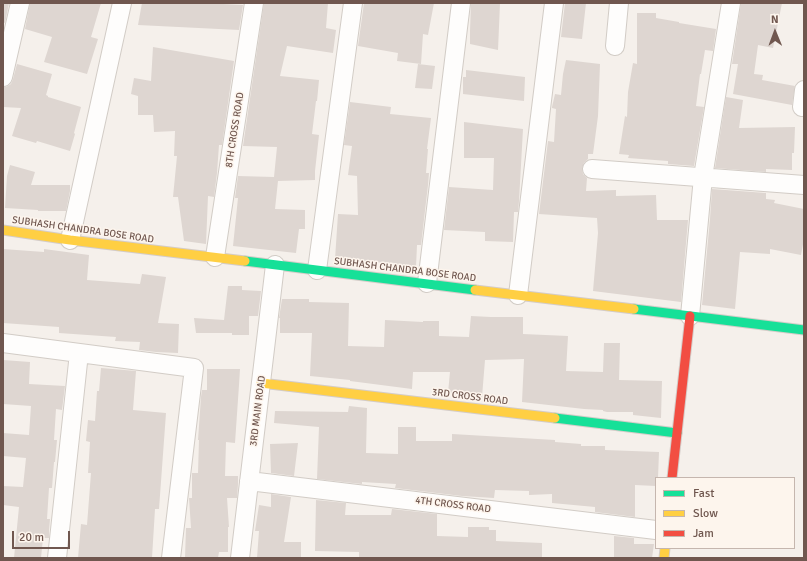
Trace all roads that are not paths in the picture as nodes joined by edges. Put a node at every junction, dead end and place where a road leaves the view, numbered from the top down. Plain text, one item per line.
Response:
1 (20, 3) edge
2 (122, 3) edge
3 (254, 3) edge
4 (353, 3) edge
5 (461, 3) edge
6 (554, 3) edge
7 (619, 3) edge
8 (731, 3) edge
9 (615, 46) dead end
10 (3, 77) edge
11 (592, 169) dead end
12 (703, 178) junction
13 (804, 185) edge
14 (3, 230) edge
15 (70, 240) junction
16 (215, 257) junction
17 (275, 265) junction
18 (317, 270) junction
19 (427, 283) junction
20 (518, 295) junction
21 (690, 316) junction
22 (804, 330) edge
23 (3, 343) edge
24 (79, 353) junction
25 (261, 383) junction
26 (677, 433) junction
27 (672, 477) edge
28 (249, 481) junction
29 (655, 530) edge
30 (57, 558) edge
31 (170, 558) edge
32 (240, 558) edge

1 - 10 street
2 - 15 street
3 - 16 street, 8TH CROSS ROAD
4 - 18 street
5 - 19 street
6 - 20 street
7 - 9 street
8 - 12 street
11 - 12 street
12 - 13 street
12 - 21 street
14 - 15 street, SUBHASH CHANDRA BOSE ROAD
15 - 16 street, SUBHASH CHANDRA BOSE ROAD
16 - 17 street, SUBHASH CHANDRA BOSE ROAD
17 - 18 street, SUBHASH CHANDRA BOSE ROAD
17 - 25 street, 3RD MAIN ROAD
18 - 19 street, SUBHASH CHANDRA BOSE ROAD
19 - 20 street, SUBHASH CHANDRA BOSE ROAD
20 - 21 street, SUBHASH CHANDRA BOSE ROAD
21 - 22 street, SUBHASH CHANDRA BOSE ROAD
21 - 26 street
23 - 24 street
24 - 30 street
24 - 31 street
25 - 26 street, 3RD CROSS ROAD
25 - 28 street, 3RD MAIN ROAD
26 - 27 street
28 - 29 street, 4TH CROSS ROAD
28 - 32 street, 3RD MAIN ROAD

